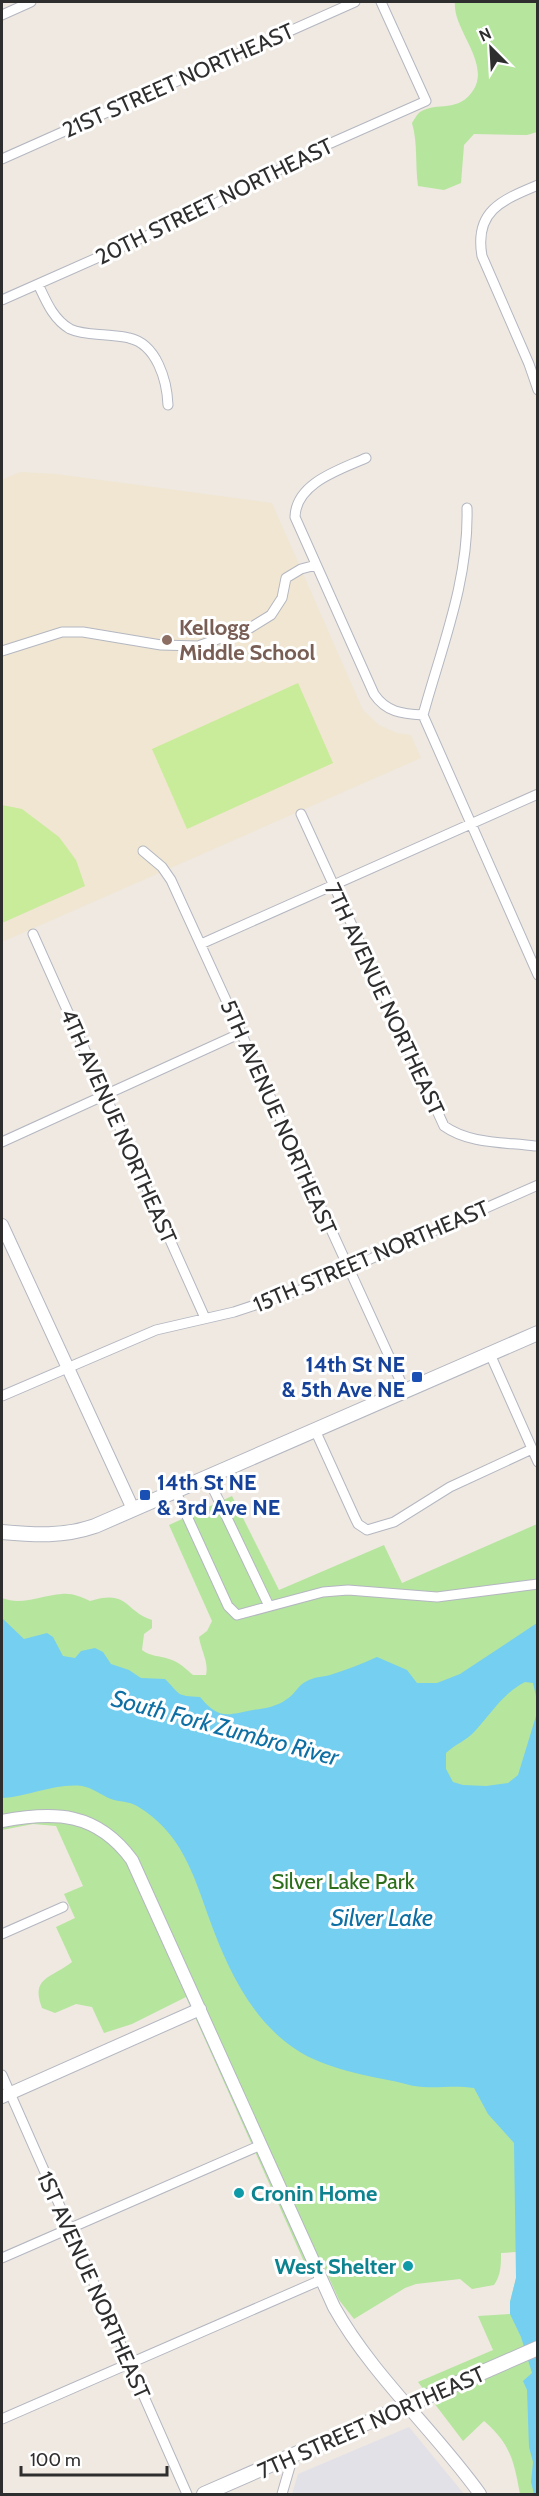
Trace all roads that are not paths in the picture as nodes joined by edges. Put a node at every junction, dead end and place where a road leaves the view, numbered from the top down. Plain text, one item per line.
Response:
1 (31, 2) edge
2 (355, 2) edge
3 (381, 2) edge
4 (2, 15) edge
5 (2, 159) edge
6 (537, 185) edge
7 (38, 284) junction
8 (2, 300) edge
9 (537, 390) edge
10 (168, 405) dead end
11 (366, 458) dead end
12 (467, 508) dead end
13 (316, 566) junction
14 (2, 651) edge
15 (423, 715) junction
16 (537, 794) edge
17 (301, 813) dead end
18 (470, 825) junction
19 (143, 851) dead end
20 (332, 885) junction
21 (33, 934) dead end
22 (201, 944) junction
23 (537, 975) edge
24 (241, 1033) junction
25 (105, 1095) junction
26 (2, 1142) edge
27 (536, 1146) edge
28 (537, 1185) edge
29 (2, 1225) edge
30 (349, 1269) junction
31 (205, 1318) junction
32 (537, 1333) edge
33 (490, 1354) junction
34 (68, 1367) junction
35 (405, 1391) junction
36 (2, 1396) edge
37 (315, 1430) junction
38 (532, 1449) junction
39 (537, 1462) edge
40 (207, 1476) junction
41 (175, 1490) junction
42 (133, 1509) junction
43 (2, 1532) edge
44 (537, 1584) edge
45 (269, 1606) junction
46 (2, 1821) edge
47 (63, 1907) dead end
48 (2, 1934) edge
49 (201, 2009) junction
50 (2, 2075) edge
51 (5, 2095) edge
52 (261, 2145) junction
53 (69, 2228) junction
54 (2, 2258) edge
55 (321, 2280) junction
56 (537, 2348) edge
57 (129, 2363) junction
58 (409, 2405) junction
59 (2, 2420) edge
60 (293, 2456) junction
61 (187, 2494) edge
62 (204, 2494) edge
63 (282, 2494) edge
64 (480, 2494) edge

1 - 4 street
2 - 5 street, 21ST STREET NORTHEAST
3 - 7 street, 20TH STREET NORTHEAST
6 - 9 street
7 - 8 street, 20TH STREET NORTHEAST
7 - 10 street
11 - 13 street
12 - 15 street
13 - 14 street
13 - 15 street
15 - 18 street
16 - 18 street
17 - 20 street, 7TH AVENUE NORTHEAST
18 - 20 street
18 - 23 street
19 - 22 street, 5TH AVENUE NORTHEAST
20 - 22 street
20 - 27 street, 7TH AVENUE NORTHEAST
21 - 25 street, 4TH AVENUE NORTHEAST
22 - 24 street, 5TH AVENUE NORTHEAST
24 - 25 street
24 - 30 street, 5TH AVENUE NORTHEAST
25 - 26 street
25 - 31 street, 4TH AVENUE NORTHEAST
28 - 30 street, 15TH STREET NORTHEAST
29 - 34 street
30 - 31 street, 15TH STREET NORTHEAST
30 - 35 street, 5TH AVENUE NORTHEAST
31 - 34 street, 15TH STREET NORTHEAST
32 - 33 main road
33 - 35 main road
33 - 38 street
34 - 36 street, 15TH STREET NORTHEAST
34 - 42 street
35 - 37 main road
37 - 38 street
37 - 40 main road
38 - 39 street
40 - 41 main road
40 - 45 street
41 - 42 main road
41 - 45 street
42 - 43 main road
44 - 45 street
46 - 49 street
47 - 48 street
49 - 51 street
49 - 52 street
50 - 51 street, 1ST AVENUE NORTHEAST
51 - 53 street, 1ST AVENUE NORTHEAST
52 - 53 street
52 - 55 street
53 - 54 street
53 - 57 street, 1ST AVENUE NORTHEAST
55 - 57 street
55 - 58 street
56 - 58 main road, 7TH STREET NORTHEAST
57 - 59 street
57 - 61 street, 1ST AVENUE NORTHEAST
58 - 60 main road, 7TH STREET NORTHEAST
58 - 64 street
60 - 62 main road, 7TH STREET NORTHEAST
60 - 63 street

